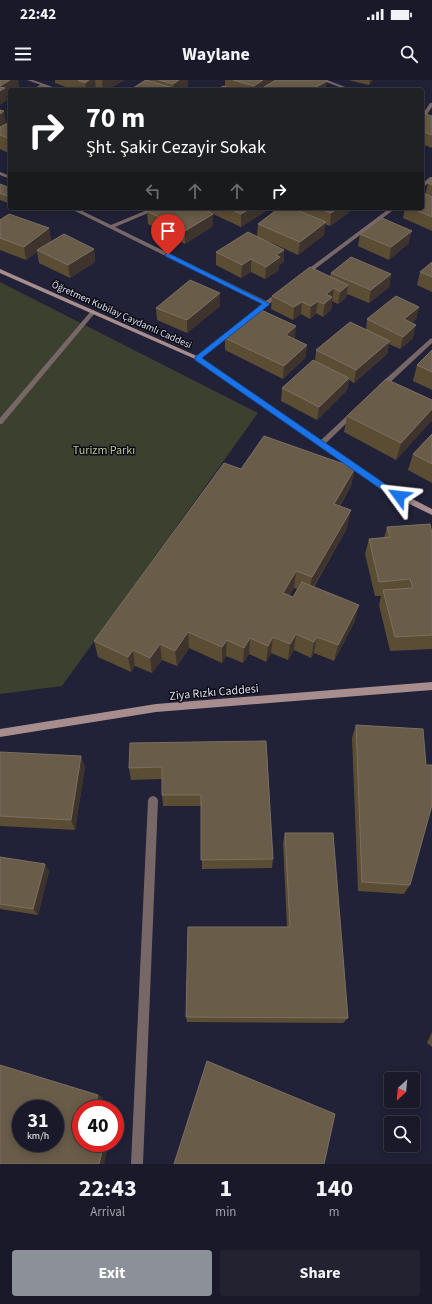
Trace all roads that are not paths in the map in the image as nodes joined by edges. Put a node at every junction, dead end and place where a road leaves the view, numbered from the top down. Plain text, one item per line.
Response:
1 (29, 80) edge
2 (148, 80) edge
3 (322, 80) edge
4 (53, 88) edge
5 (134, 88) edge
6 (346, 88) edge
7 (432, 104) edge
8 (425, 115) edge
9 (432, 178) edge
10 (424, 184) edge
11 (76, 210) edge
12 (152, 210) edge
13 (390, 210) edge
14 (111, 227) junction
15 (0, 271) edge
16 (298, 280) edge
17 (285, 289) edge
18 (266, 304) junction
19 (93, 312) junction
20 (432, 340) edge
21 (197, 358) junction
22 (376, 392) edge
23 (360, 408) edge
24 (0, 422) edge
25 (321, 444) junction
26 (432, 512) edge
27 (432, 686) edge
28 (0, 733) edge
29 (153, 800) dead end
30 (137, 1164) edge

1 - 4 street
2 - 5 street
3 - 6 street
7 - 8 street
9 - 10 street
11 - 14 street
12 - 14 street
13 - 16 street
14 - 18 street
15 - 19 street, Öğretmen Kubilay Çaydamlı Caddesi
17 - 18 street
18 - 21 street
19 - 21 street, Öğretmen Kubilay Çaydamlı Caddesi
19 - 24 street
20 - 22 street
21 - 25 street, Öğretmen Kubilay Çaydamlı Caddesi
23 - 25 street
25 - 26 street, Öğretmen Kubilay Çaydamlı Caddesi
27 - 28 street, Ziya Rızkı Caddesi
29 - 30 street

